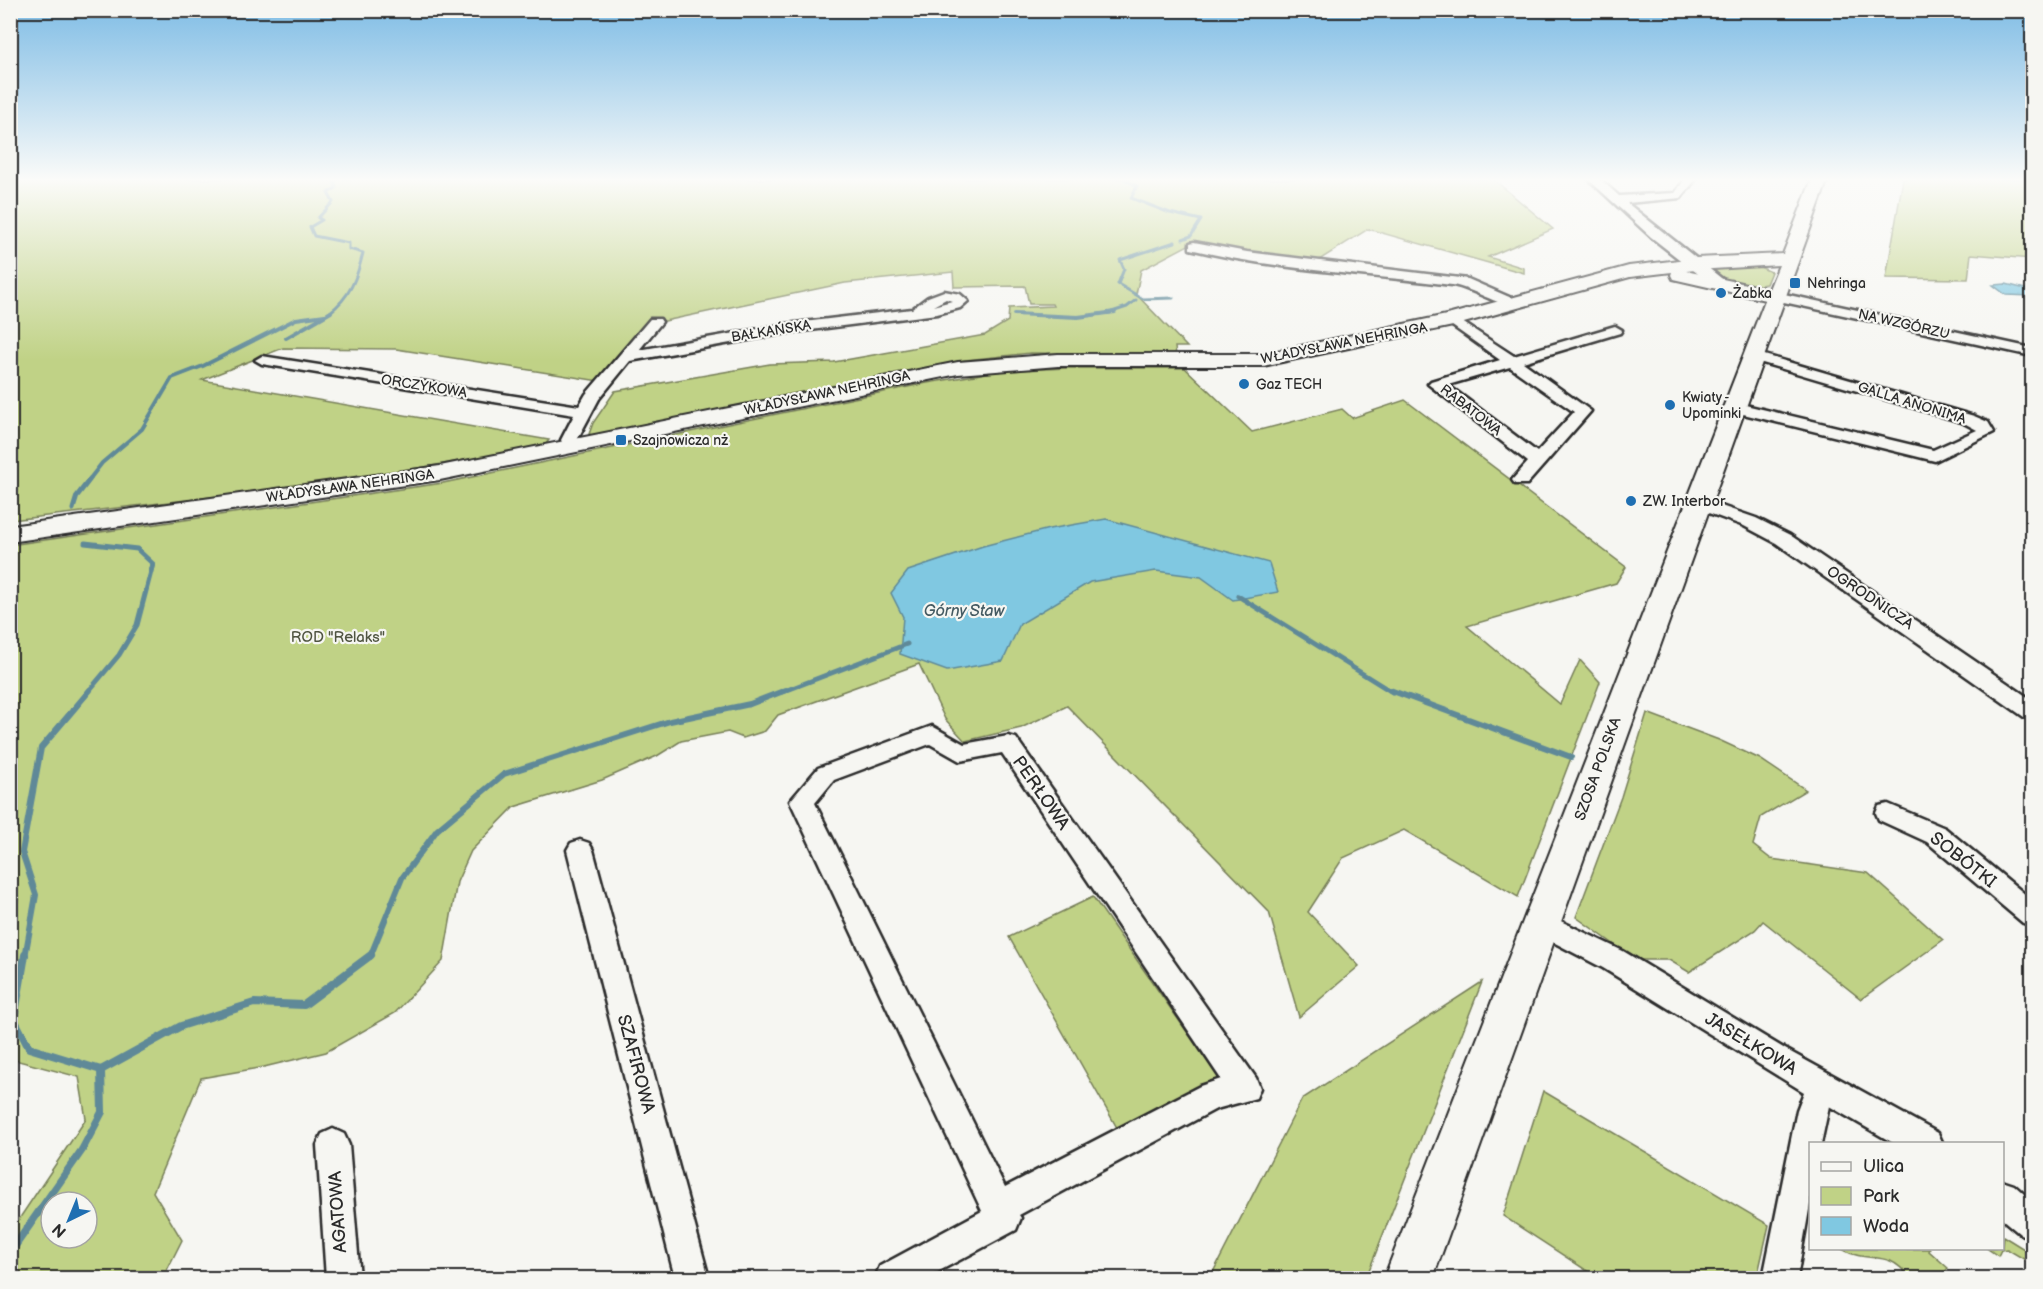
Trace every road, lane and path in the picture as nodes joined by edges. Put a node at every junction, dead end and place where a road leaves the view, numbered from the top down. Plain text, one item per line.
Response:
1 (1665, 239) edge
2 (1797, 239) edge
3 (1194, 246) dead end
4 (1789, 259) junction
5 (1695, 264) junction
6 (1669, 270) junction
7 (1721, 285) junction
8 (1775, 296) junction
9 (1515, 303) junction
10 (917, 311) dead end
11 (1454, 321) junction
12 (655, 322) dead end
13 (1615, 330) dead end
14 (2032, 352) edge
15 (1754, 356) junction
16 (626, 357) junction
17 (262, 360) dead end
18 (1512, 361) junction
19 (1733, 407) junction
20 (586, 412) junction
21 (572, 446) junction
22 (1538, 461) junction
23 (1521, 480) dead end
24 (1698, 503) junction
25 (10, 534) edge
26 (2032, 711) edge
27 (1888, 813) dead end
28 (580, 850) dead end
29 (2032, 915) edge
30 (1542, 923) junction
31 (1821, 1087) junction
32 (1925, 1142) edge
33 (333, 1145) dead end
34 (2004, 1199) edge
35 (998, 1208) junction
36 (2032, 1222) edge
37 (343, 1278) edge
38 (692, 1278) edge
39 (892, 1278) edge
40 (1409, 1278) edge
41 (1780, 1278) edge

1 - 5 street
2 - 4 street, SZOSA POLSKA
3 - 9 street
4 - 5 street, WŁADYSŁAWA NEHRINGA
4 - 8 street, SZOSA POLSKA
5 - 6 street, WŁADYSŁAWA NEHRINGA
5 - 7 street, WŁADYSŁAWA NEHRINGA
6 - 7 street, WŁADYSŁAWA NEHRINGA
6 - 9 street, WŁADYSŁAWA NEHRINGA
7 - 8 street, WŁADYSŁAWA NEHRINGA
8 - 14 street, NA WZGÓRZU
8 - 15 street, SZOSA POLSKA
9 - 11 street, WŁADYSŁAWA NEHRINGA
10 - 16 street, BAŁKAŃSKA
11 - 18 street
11 - 21 street, WŁADYSŁAWA NEHRINGA
12 - 16 street
13 - 18 street
15 - 19 street, SZOSA POLSKA
15 - 19 street, GALLA ANONIMA
16 - 20 street
17 - 20 street, ORCZYKOWA
18 - 22 street
18 - 22 street, RABATOWA
19 - 24 street, SZOSA POLSKA
20 - 21 street
21 - 25 street, WŁADYSŁAWA NEHRINGA
22 - 23 street
24 - 26 street, OGRODNICZA
24 - 30 street, SZOSA POLSKA
27 - 29 street, SOBÓTKI
28 - 38 street, SZAFIROWA
30 - 31 street, JASEŁKOWA
30 - 40 street, SZOSA POLSKA
31 - 32 street, JASEŁKOWA
31 - 41 street
33 - 37 street, AGATOWA
34 - 36 street
35 - 35 street, PERŁOWA
35 - 39 street

